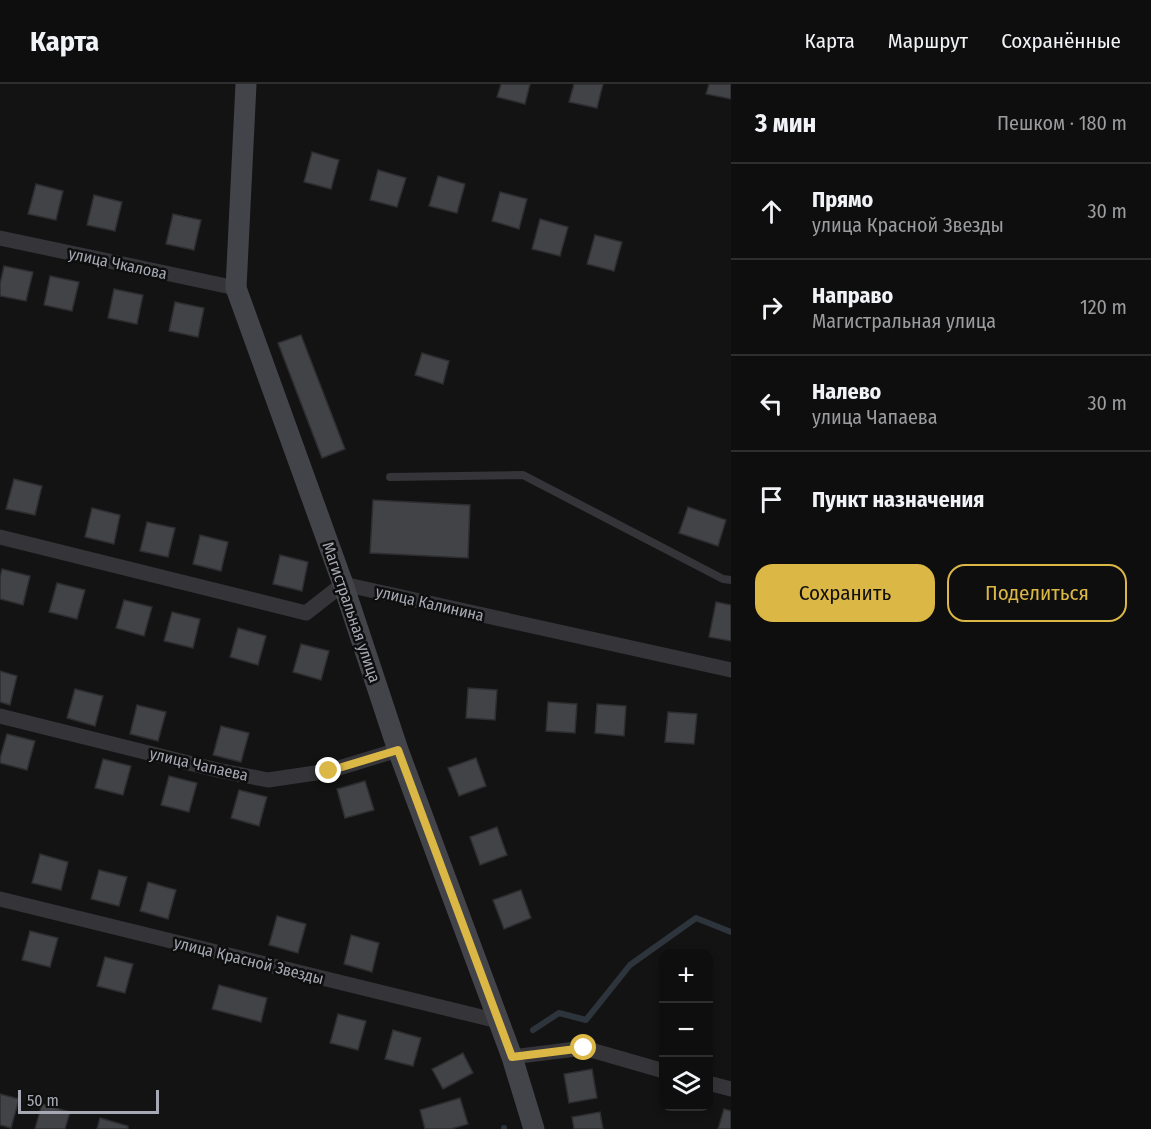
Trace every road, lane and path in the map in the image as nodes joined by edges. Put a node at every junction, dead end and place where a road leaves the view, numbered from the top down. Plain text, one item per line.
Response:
1 (246, 84) edge
2 (0, 238) edge
3 (236, 288) junction
4 (390, 477) dead end
5 (0, 537) edge
6 (731, 580) edge
7 (343, 584) junction
8 (731, 670) edge
9 (0, 716) edge
10 (398, 750) junction
11 (0, 899) edge
12 (498, 1022) junction
13 (512, 1057) junction
14 (659, 1070) edge
15 (713, 1084) edge
16 (731, 1089) edge
17 (534, 1129) edge

1 - 3 street, Магистральная улица
2 - 3 street, улица Чкалова
3 - 7 street, Магистральная улица
4 - 6 lane
5 - 7 street
7 - 8 street, улица Калинина
7 - 10 street, Магистральная улица
9 - 10 street, улица Чапаева
10 - 12 street, Магистральная улица
11 - 12 street, улица Красной Звезды
12 - 13 street, Магистральная улица
13 - 14 street
13 - 17 street, Магистральная улица
15 - 16 street

